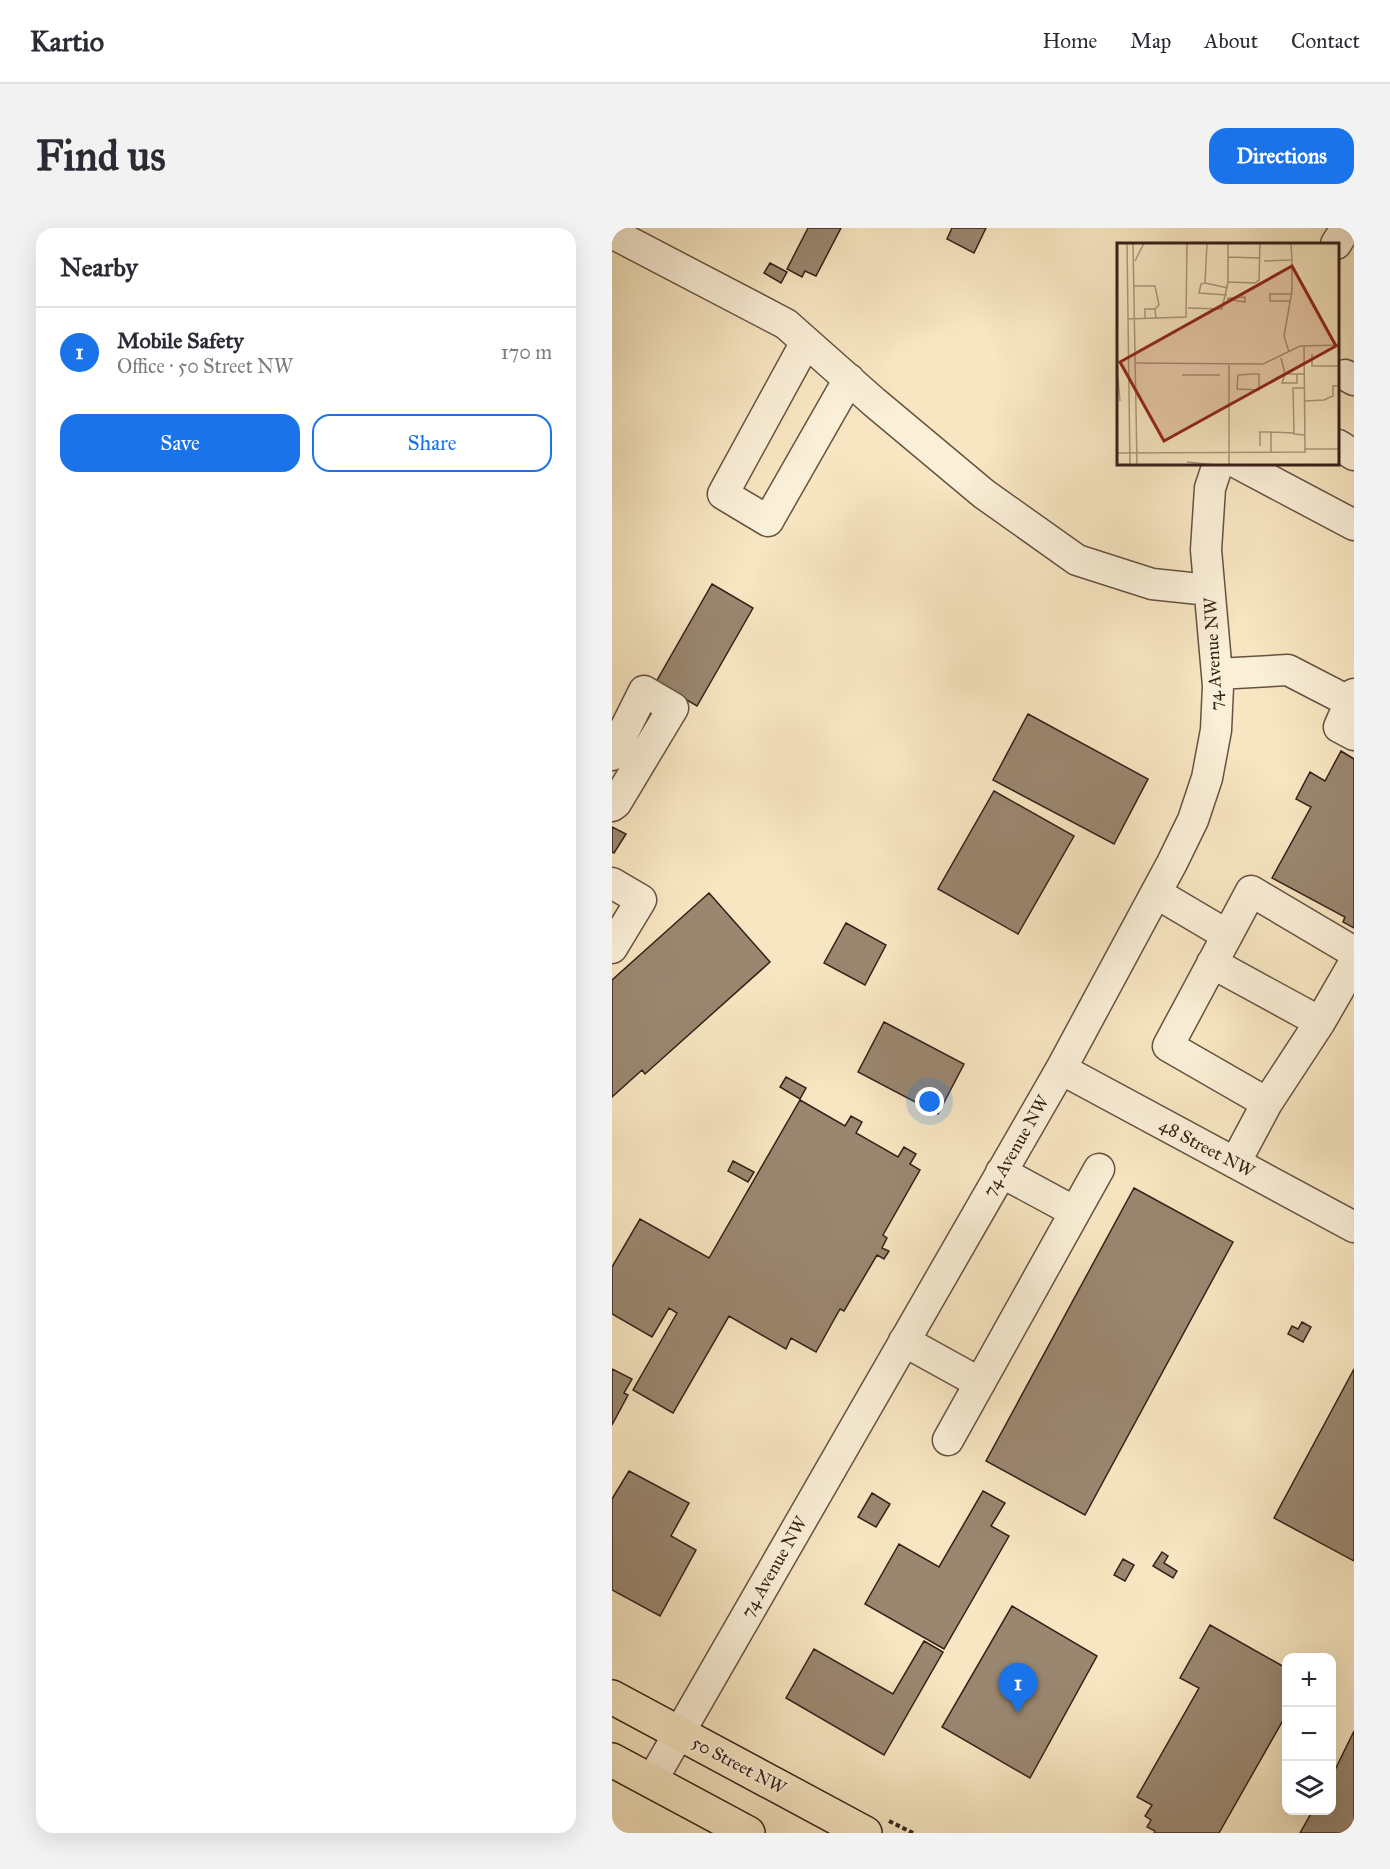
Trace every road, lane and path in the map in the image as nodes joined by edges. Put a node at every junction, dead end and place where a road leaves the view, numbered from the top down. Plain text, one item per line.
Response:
1 (1346, 228) edge
2 (612, 233) edge
3 (1337, 243) edge
4 (806, 342) junction
5 (849, 379) junction
6 (1339, 447) edge
7 (1354, 455) edge
8 (1218, 465) edge
9 (1241, 465) edge
10 (1354, 525) edge
11 (1209, 590) junction
12 (1217, 674) junction
13 (1352, 698) edge
14 (1354, 735) edge
15 (612, 755) edge
16 (612, 806) edge
17 (612, 883) edge
18 (1156, 893) junction
19 (1227, 935) junction
20 (612, 948) edge
21 (1354, 952) edge
22 (1212, 963) junction
23 (1354, 963) edge
24 (1320, 1022) junction
25 (1061, 1068) junction
26 (1267, 1103) junction
27 (1235, 1163) junction
28 (1099, 1169) dead end
29 (1001, 1172) junction
30 (1075, 1212) junction
31 (1354, 1227) edge
32 (904, 1341) junction
33 (980, 1383) junction
34 (948, 1440) dead end
35 (612, 1697) edge
36 (679, 1732) junction
37 (612, 1760) edge
38 (651, 1782) junction
39 (748, 1833) edge
40 (865, 1833) edge

1 - 3 street
2 - 4 street
4 - 5 street
4 - 5 street
5 - 11 street
6 - 7 street
8 - 11 street, 74 Avenue NW
9 - 10 street
11 - 12 street, 74 Avenue NW
12 - 13 street
12 - 18 street, 74 Avenue NW
13 - 14 street
15 - 16 street
17 - 20 street
18 - 19 street
18 - 25 street, 74 Avenue NW
19 - 21 street
19 - 22 street
22 - 24 street
22 - 26 street
23 - 24 street
24 - 26 street
25 - 27 street, 48 Street NW
25 - 29 street, 74 Avenue NW
26 - 27 street
27 - 31 street, 48 Street NW
28 - 30 street
29 - 30 street
29 - 32 street, 74 Avenue NW
30 - 33 street
32 - 33 street
32 - 36 street, 74 Avenue NW
33 - 34 street
35 - 36 main road, 50 Street NW
36 - 38 street, 74 Avenue NW
36 - 40 main road, 50 Street NW
37 - 38 main road
38 - 39 main road

